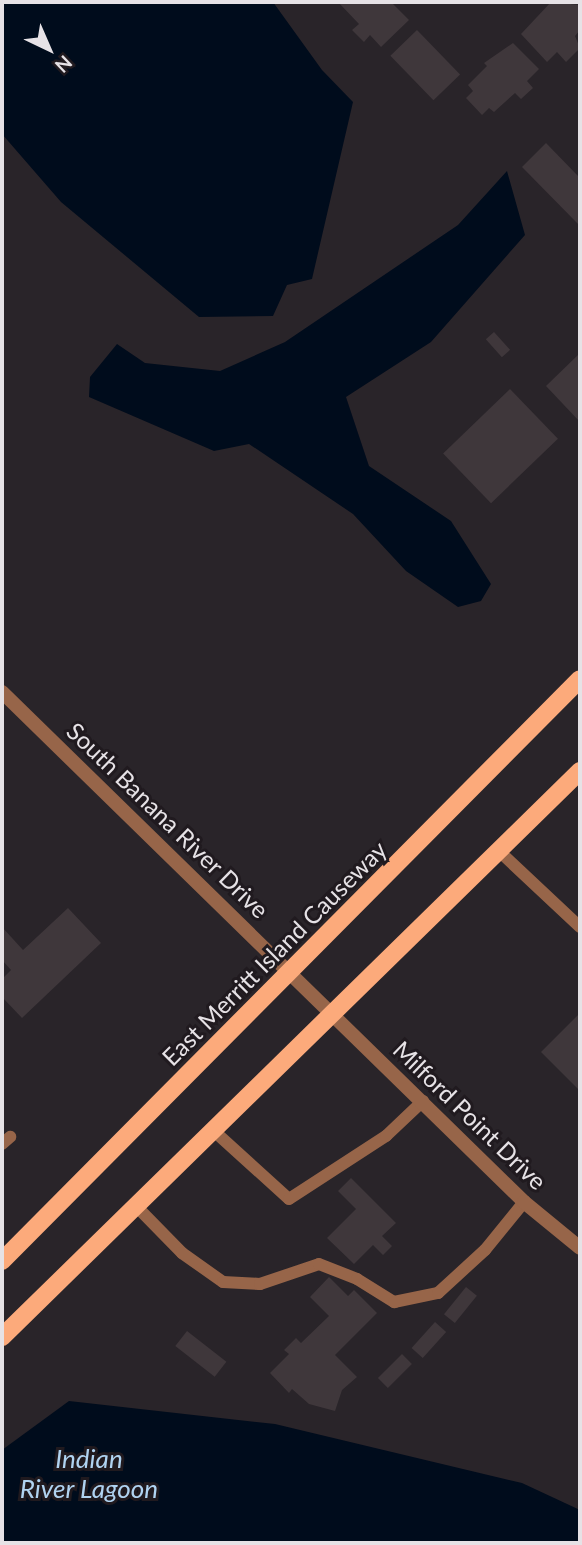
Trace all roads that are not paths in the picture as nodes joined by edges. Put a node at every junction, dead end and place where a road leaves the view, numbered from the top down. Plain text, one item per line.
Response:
1 (580, 679) edge
2 (2, 692) edge
3 (580, 771) edge
4 (499, 851) junction
5 (580, 927) edge
6 (291, 973) junction
7 (331, 1012) junction
8 (422, 1101) junction
9 (214, 1131) junction
10 (524, 1202) junction
11 (138, 1208) junction
12 (580, 1248) edge
13 (2, 1261) edge
14 (2, 1337) edge

1 - 6 main road, East Merritt Island Causeway
2 - 6 street, South Banana River Drive
3 - 4 main road
4 - 5 lane
4 - 7 main road
6 - 7 street, South Banana River Drive
6 - 13 main road, East Merritt Island Causeway
7 - 8 street, Milford Point Drive
7 - 9 main road
8 - 9 lane
8 - 10 street, Milford Point Drive
9 - 11 main road
10 - 11 lane
10 - 12 street, Milford Point Drive
11 - 14 main road

